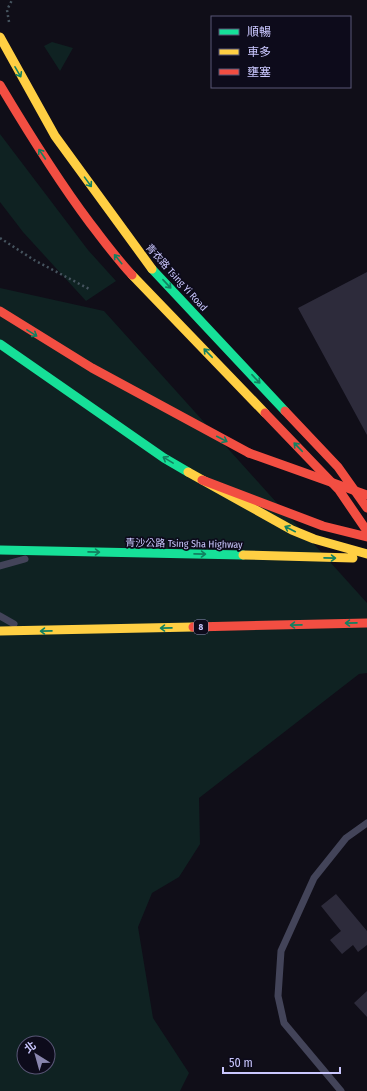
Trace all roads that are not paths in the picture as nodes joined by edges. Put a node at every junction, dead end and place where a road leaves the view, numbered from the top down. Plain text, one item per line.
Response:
1 (0, 38) edge
2 (0, 85) edge
3 (0, 311) edge
4 (0, 344) edge
5 (249, 453) junction
6 (360, 478) dead end
7 (202, 480) junction
8 (367, 495) edge
9 (367, 508) edge
10 (367, 531) edge
11 (367, 537) edge
12 (0, 550) edge
13 (55, 551) junction
14 (367, 554) edge
15 (367, 559) edge
16 (0, 566) edge
17 (0, 616) edge
18 (367, 623) edge
19 (0, 631) edge
20 (26, 631) junction
21 (367, 823) edge
22 (341, 1091) edge

1 -> 9 main road, 青衣路 Tsing Yi Road
10 -> 2 main road
3 -> 5 main road
7 -> 4 main road
5 - 6 main road, bridge
5 - 8 main road, bridge
7 - 11 main road, bridge
14 -> 7 main road, bridge
12 - 13 main road, 青沙公路 Tsing Sha Highway
13 -> 15 main road, 青沙公路 Tsing Sha Highway
13 - 16 lane
17 - 20 lane
18 -> 20 main road, 8
19 - 20 main road, 8
21 - 22 lane

